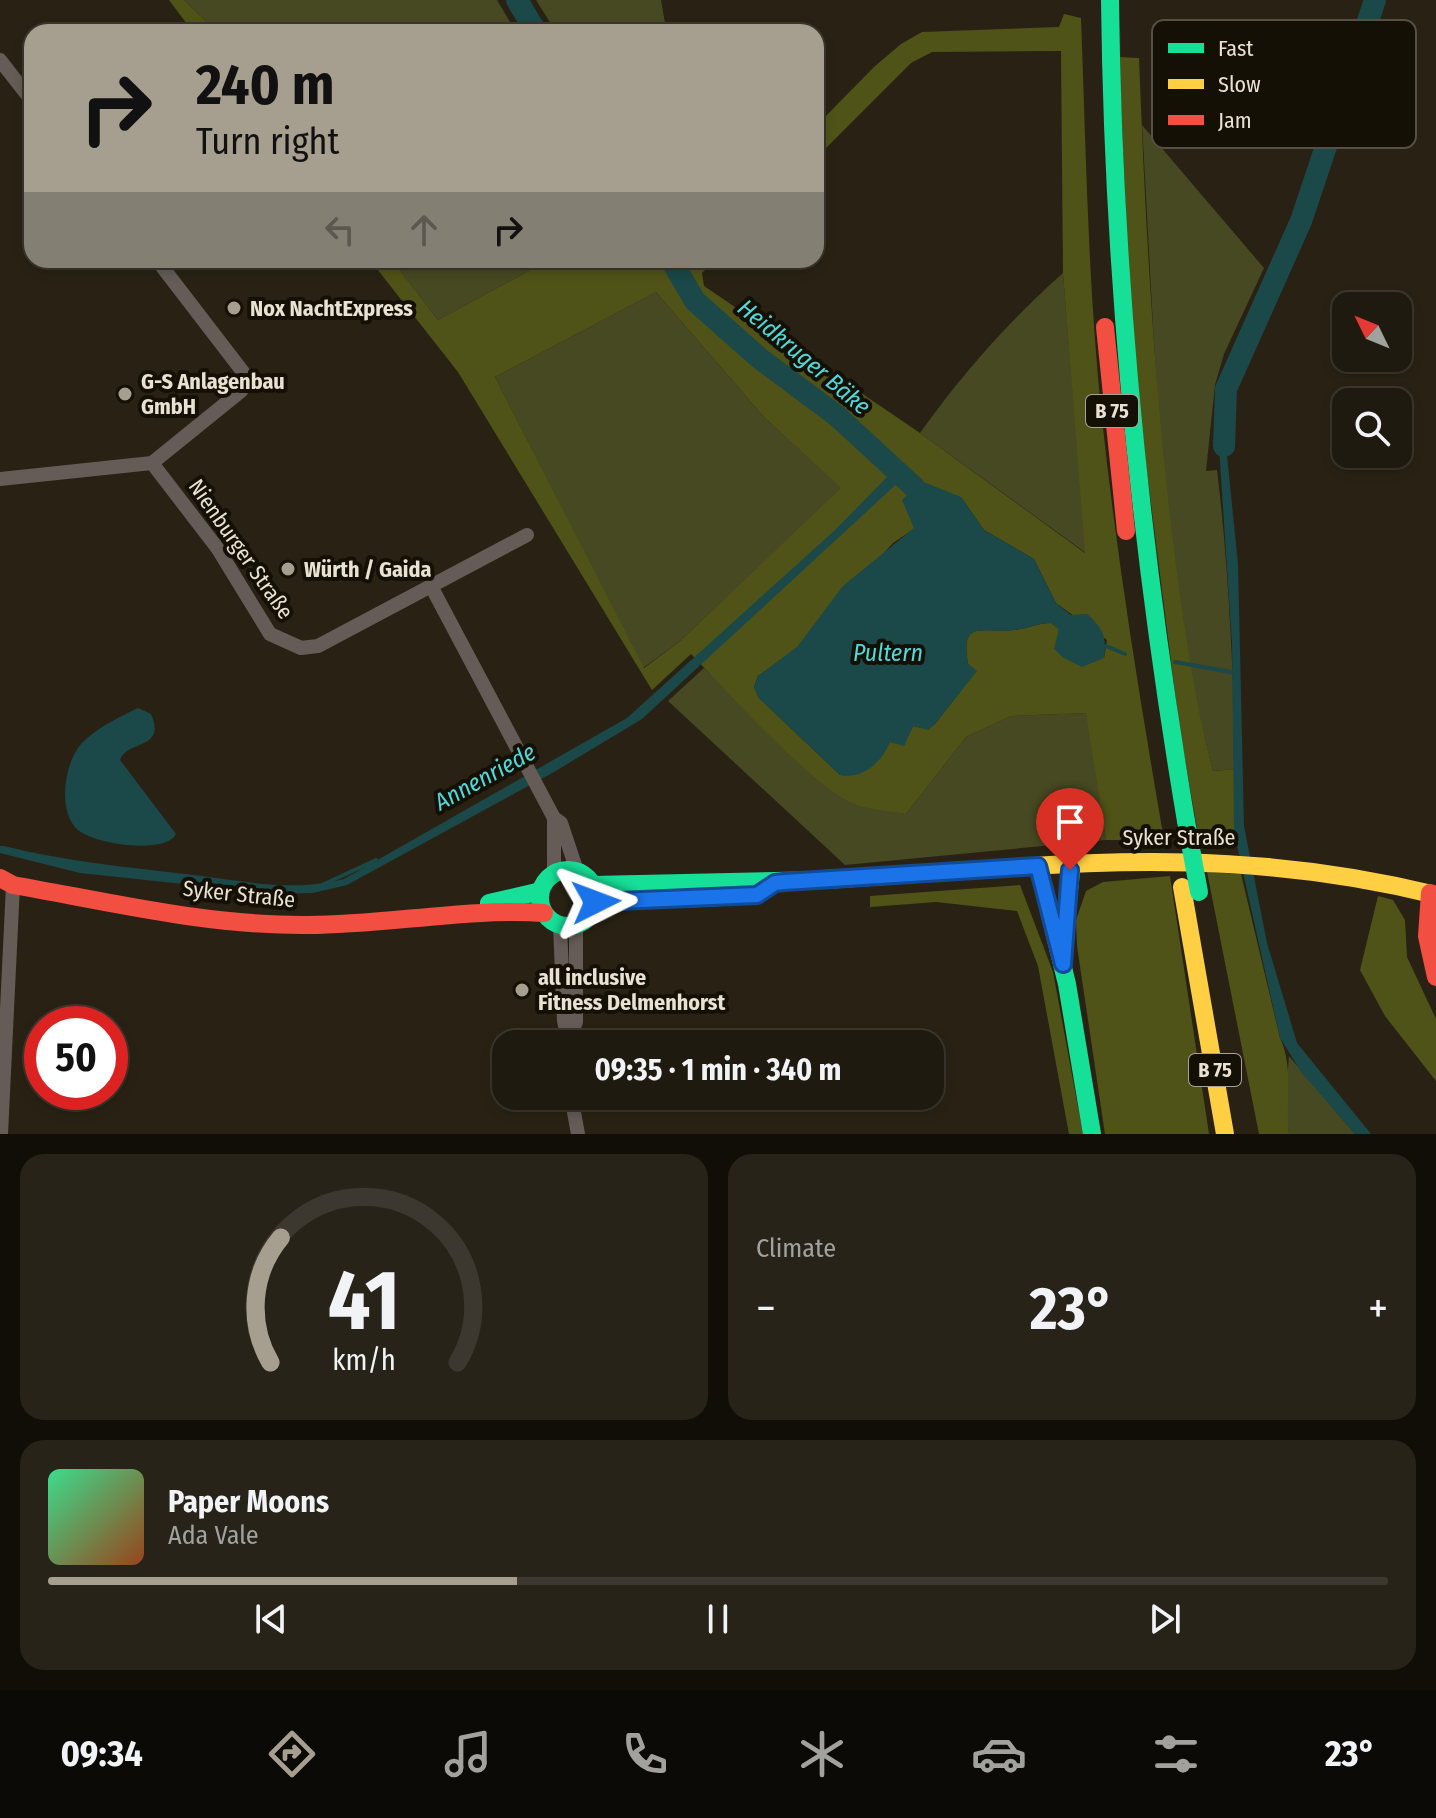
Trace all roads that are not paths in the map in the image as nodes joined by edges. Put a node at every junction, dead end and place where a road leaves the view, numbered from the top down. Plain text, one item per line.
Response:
1 (1095, 0) edge
2 (1110, 0) edge
3 (0, 60) edge
4 (24, 91) edge
5 (1100, 241) dead end
6 (163, 268) edge
7 (1104, 314) dead end
8 (152, 463) junction
9 (0, 479) edge
10 (527, 535) dead end
11 (431, 586) junction
12 (554, 818) junction
13 (1178, 820) junction
14 (1072, 863) junction
15 (1038, 866) junction
16 (577, 871) junction
17 (554, 873) junction
18 (4, 883) edge
19 (1190, 889) junction
20 (541, 891) junction
21 (594, 894) junction
22 (1433, 894) edge
23 (462, 912) junction
24 (544, 913) junction
25 (568, 925) junction
26 (1063, 964) junction
27 (1436, 977) edge
28 (566, 1030) edge
29 (574, 1110) edge
30 (1, 1134) edge
31 (578, 1134) edge
32 (1092, 1134) edge
33 (1225, 1134) edge
34 (1240, 1134) edge

1 - 5 main road
2 - 13 main road, B 75
3 - 4 street
6 - 8 street
7 - 13 main road, B 75
8 - 9 street
8 - 11 street, Nienburger Straße
10 - 11 street, Nienburger Straße
11 - 12 street
12 - 16 street
12 - 17 street
13 - 19 main road, B 75, bridge
14 - 15 main road, Syker Straße
14 - 22 main road, Syker Straße
14 - 26 main road
15 - 21 main road, Syker Straße
15 - 26 main road
16 - 17 main road
16 - 21 main road
17 - 20 main road
18 - 23 main road, Syker Straße
18 - 30 street
19 - 33 main road, B 75
19 - 34 main road, B 75
20 - 23 main road, Syker Straße
20 - 24 main road
21 - 25 main road
22 - 27 main road
23 - 24 main road, Syker Straße
24 - 25 main road
25 - 28 street
26 - 32 main road
29 - 31 street

